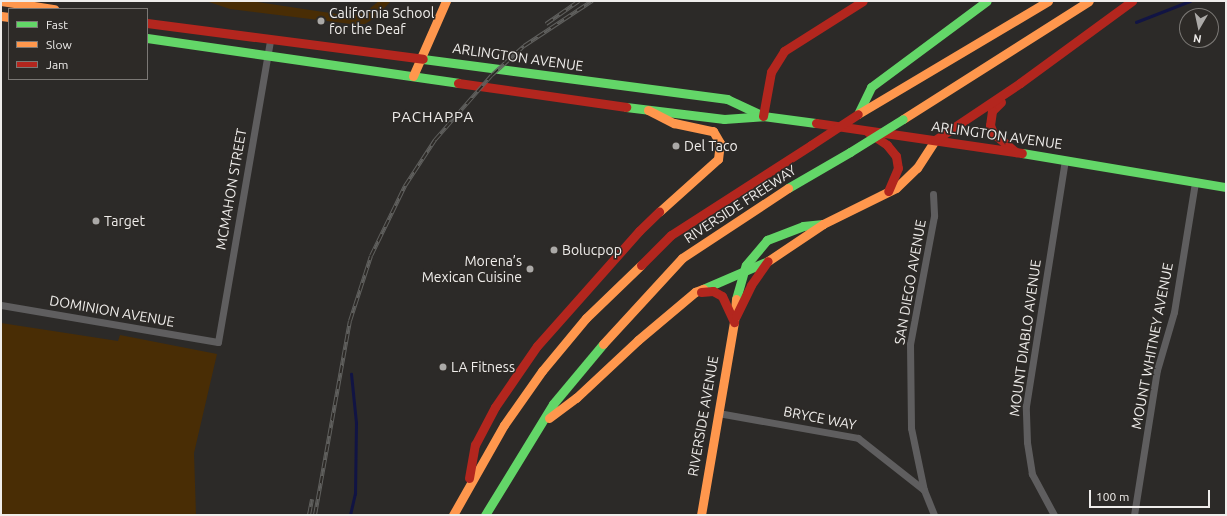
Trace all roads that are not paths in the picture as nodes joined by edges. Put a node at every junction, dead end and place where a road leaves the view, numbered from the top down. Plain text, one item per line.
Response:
1 (1, 1) edge
2 (446, 1) edge
3 (863, 1) edge
4 (987, 1) edge
5 (1048, 1) edge
6 (1089, 1) edge
7 (1132, 1) edge
8 (47, 8) edge
9 (148, 23) edge
10 (148, 38) edge
11 (270, 40) junction
12 (267, 55) junction
13 (421, 58) junction
14 (413, 76) junction
15 (1020, 83) junction
16 (648, 110) junction
17 (858, 114) junction
18 (763, 116) junction
19 (866, 131) junction
20 (936, 140) junction
21 (1016, 152) junction
22 (1065, 160) junction
23 (1195, 182) junction
24 (1226, 187) edge
25 (887, 192) junction
26 (933, 194) dead end
27 (823, 224) junction
28 (768, 261) junction
29 (743, 274) junction
30 (695, 292) junction
31 (1, 305) edge
32 (734, 322) junction
33 (218, 342) joint
34 (718, 414) junction
35 (539, 425) junction
36 (468, 486) junction
37 (924, 490) junction
38 (454, 515) edge
39 (485, 515) edge
40 (701, 515) edge
41 (934, 515) edge
42 (1054, 515) edge
43 (1134, 515) edge

1 - 8 main road
2 - 13 main road
3 - 18 main road
4 - 17 main road
5 - 17 main road, RIVERSIDE FREEWAY
6 - 35 main road, RIVERSIDE FREEWAY, bridge
7 - 15 main road
9 - 11 main road, ARLINGTON AVENUE
10 - 12 main road, ARLINGTON AVENUE
11 - 12 street, MCMAHON STREET
11 - 13 main road, ARLINGTON AVENUE
12 - 14 main road, ARLINGTON AVENUE
12 - 33 street, MCMAHON STREET
13 - 14 main road
13 - 18 main road, ARLINGTON AVENUE
14 - 16 main road, ARLINGTON AVENUE
15 - 20 main road
15 - 21 main road
16 - 18 main road, ARLINGTON AVENUE
16 - 36 main road
17 - 36 main road, RIVERSIDE FREEWAY, bridge
18 - 19 main road, ARLINGTON AVENUE
19 - 20 main road, ARLINGTON AVENUE
19 - 25 main road
20 - 21 main road, ARLINGTON AVENUE
20 - 25 main road, RIVERSIDE AVENUE
21 - 22 main road, ARLINGTON AVENUE
22 - 23 main road, ARLINGTON AVENUE
22 - 42 street, MOUNT DIABLO AVENUE
23 - 24 main road, ARLINGTON AVENUE
23 - 43 street, MOUNT WHITNEY AVENUE
25 - 27 main road, RIVERSIDE AVENUE
26 - 37 street, SAN DIEGO AVENUE
27 - 28 main road, RIVERSIDE AVENUE
27 - 29 main road, RIVERSIDE AVENUE
28 - 29 main road
28 - 32 main road, RIVERSIDE AVENUE
29 - 30 main road
29 - 32 main road, RIVERSIDE AVENUE
30 - 32 main road
30 - 35 main road
31 - 33 street, DOMINION AVENUE
32 - 34 main road, RIVERSIDE AVENUE
34 - 37 street, BRYCE WAY
34 - 40 main road, RIVERSIDE AVENUE
35 - 39 main road, RIVERSIDE FREEWAY
36 - 38 main road, RIVERSIDE FREEWAY
37 - 41 street, SAN DIEGO AVENUE

